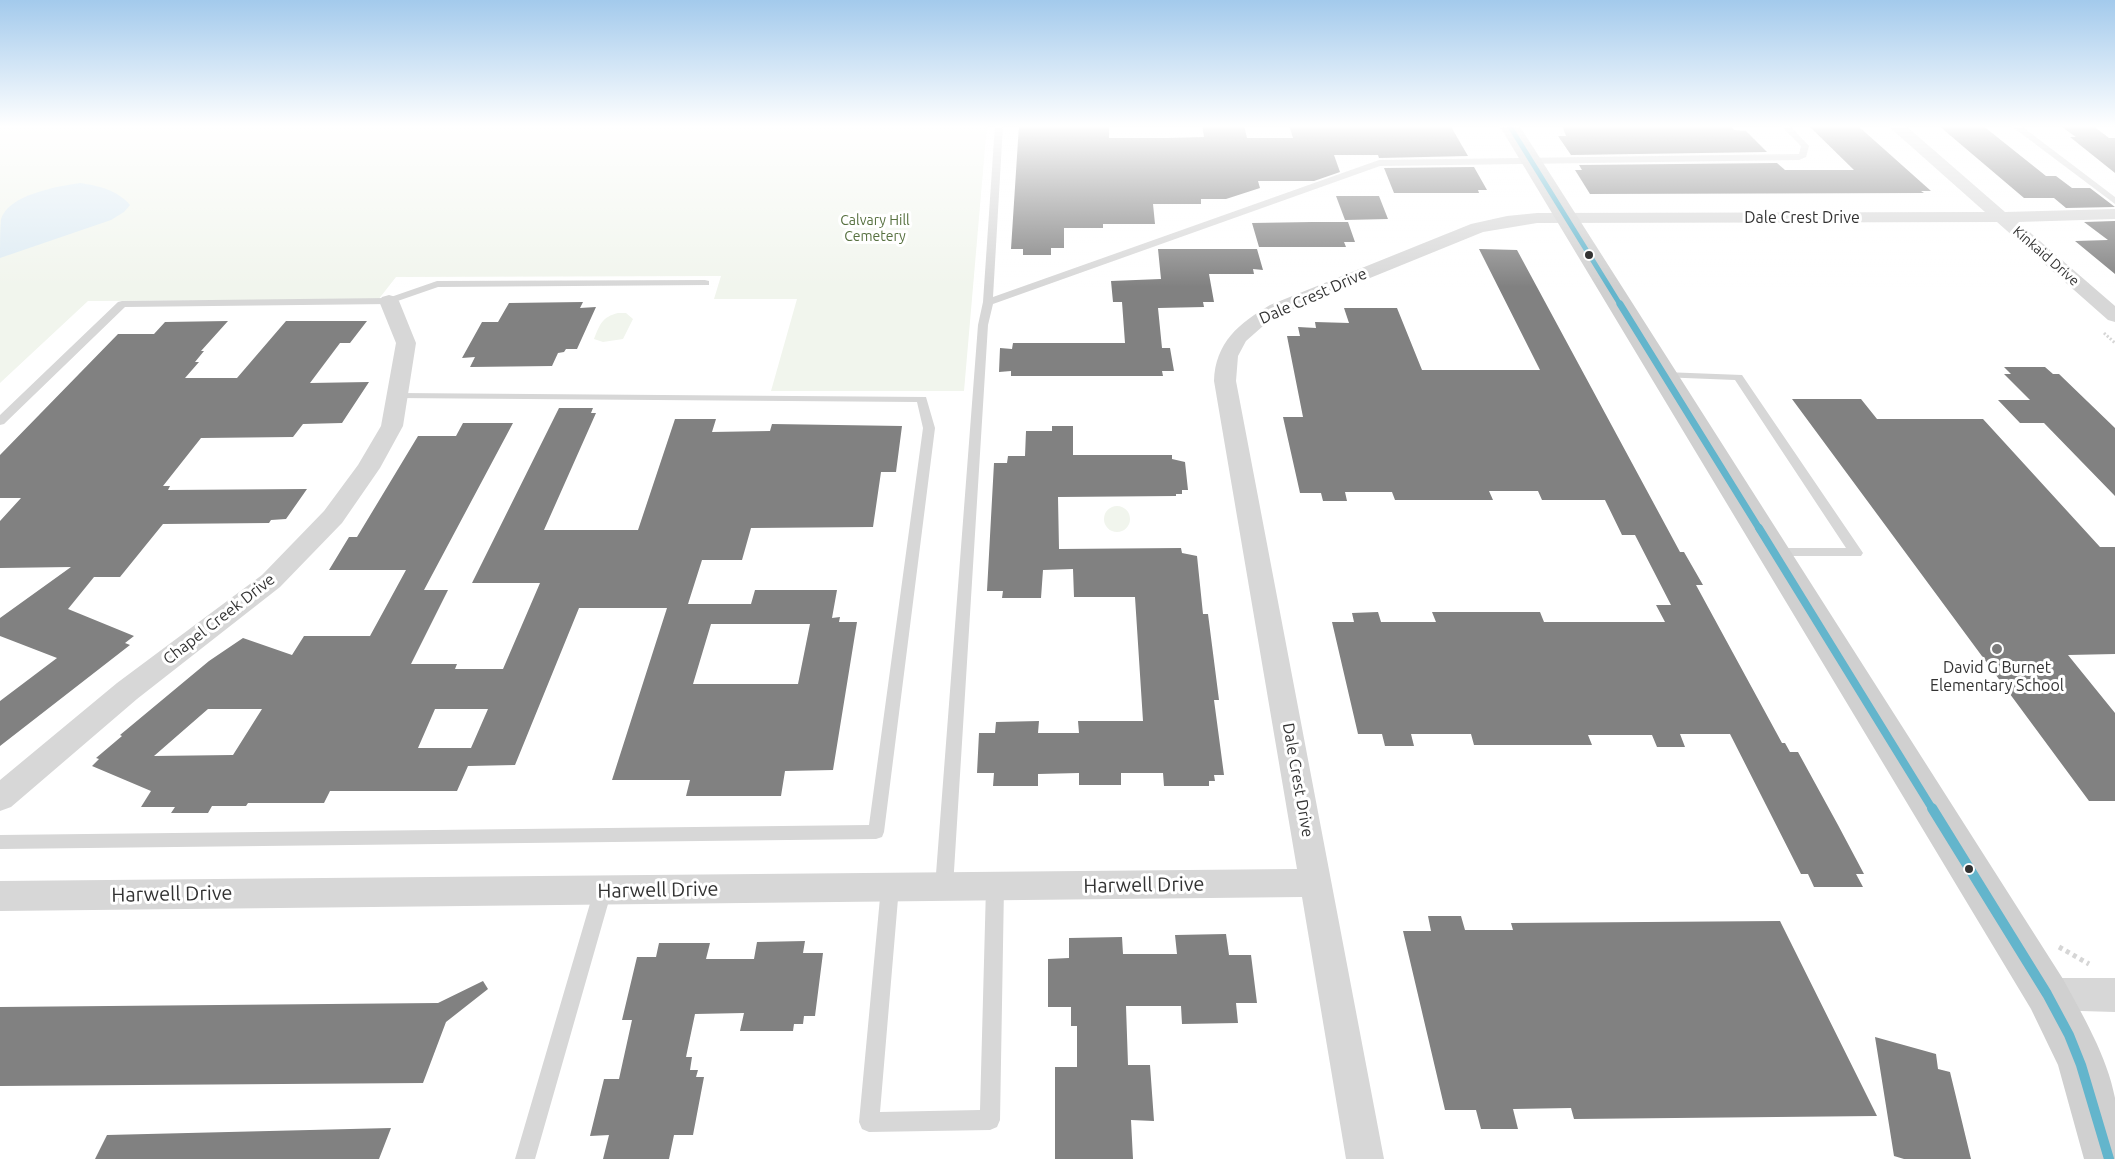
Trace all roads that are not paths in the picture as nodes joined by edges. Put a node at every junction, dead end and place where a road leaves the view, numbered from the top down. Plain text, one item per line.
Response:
1 (996, 179) edge
2 (1334, 179) edge
3 (1543, 179) edge
4 (1957, 179) edge
5 (2086, 179) edge
6 (2115, 201) edge
7 (2115, 214) edge
8 (2001, 217) junction
9 (1567, 218) junction
10 (705, 283) dead end
11 (389, 302) junction
12 (988, 302) junction
13 (2115, 316) edge
14 (1665, 375) junction
15 (399, 396) junction
16 (0, 421) edge
17 (1775, 553) junction
18 (0, 798) edge
19 (0, 842) edge
20 (1316, 883) junction
21 (995, 886) junction
22 (890, 887) junction
23 (944, 887) junction
24 (603, 890) junction
25 (0, 896) edge
26 (2047, 994) junction
27 (2115, 994) edge
28 (525, 1159) edge
29 (1365, 1159) edge
30 (2109, 1159) edge

1 - 12 lane
2 - 12 lane
3 - 9 street
4 - 8 street, Kinkaid Drive
5 - 6 lane
7 - 8 street, Dale Crest Drive
8 - 9 street, Dale Crest Drive
8 - 13 street, Kinkaid Drive
9 - 14 street
9 - 20 street, Dale Crest Drive
10 - 11 lane
11 - 15 street, Chapel Creek Drive
11 - 16 lane
12 - 23 lane
14 - 17 street
14 - 17 lane
15 - 18 street, Chapel Creek Drive
15 - 19 lane
17 - 26 street
20 - 21 street, Harwell Drive
20 - 29 street, Dale Crest Drive
21 - 22 lane
21 - 23 street, Harwell Drive
22 - 23 street, Harwell Drive
22 - 24 street, Harwell Drive
24 - 25 street, Harwell Drive
24 - 28 lane
26 - 27 street
26 - 30 street

